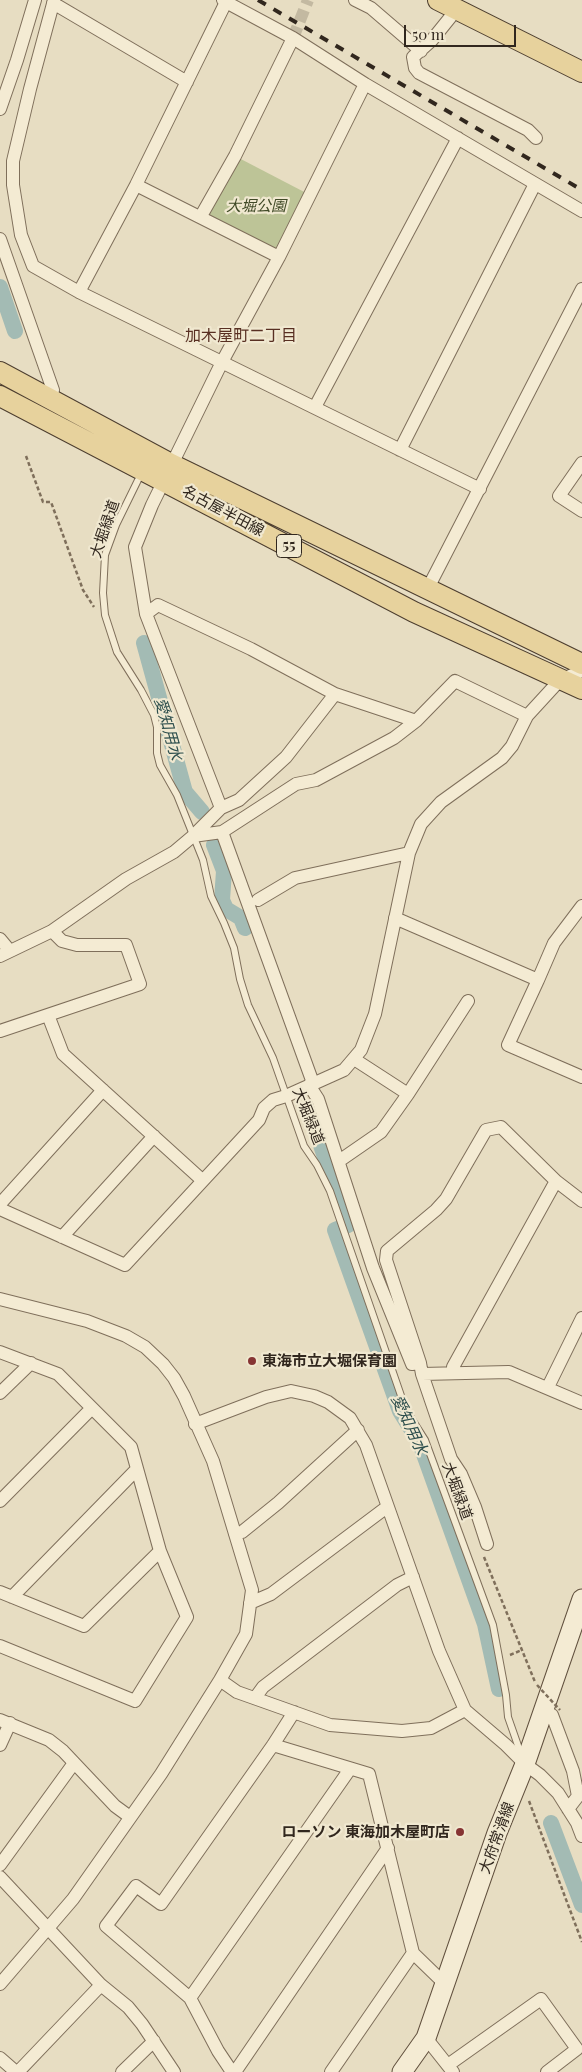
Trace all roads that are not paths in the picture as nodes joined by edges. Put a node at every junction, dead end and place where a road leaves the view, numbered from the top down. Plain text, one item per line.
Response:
1 (34, 0) edge
2 (355, 0) edge
3 (438, 0) edge
4 (225, 1) edge
5 (54, 2) edge
6 (457, 9) junction
7 (293, 38) junction
8 (421, 50) junction
9 (582, 72) edge
10 (187, 82) junction
11 (365, 84) junction
12 (0, 109) edge
13 (458, 138) junction
14 (536, 138) dead end
15 (535, 184) junction
16 (136, 185) junction
17 (582, 211) edge
18 (201, 216) junction
19 (0, 240) edge
20 (279, 257) junction
21 (582, 289) edge
22 (79, 292) junction
23 (222, 362) junction
24 (0, 372) edge
25 (0, 396) edge
26 (50, 398) junction
27 (315, 407) junction
28 (400, 450) junction
29 (582, 463) edge
30 (167, 472) junction
31 (138, 480) dead end
32 (480, 489) junction
33 (582, 511) edge
34 (428, 588) junction
35 (146, 614) junction
36 (582, 664) edge
37 (582, 671) edge
38 (560, 680) junction
39 (582, 689) edge
40 (336, 694) junction
41 (527, 716) junction
42 (416, 721) junction
43 (221, 808) junction
44 (222, 832) junction
45 (193, 836) junction
46 (409, 853) junction
47 (258, 900) dead end
48 (582, 906) edge
49 (395, 918) junction
50 (52, 931) junction
51 (0, 940) edge
52 (5, 953) edge
53 (538, 980) junction
54 (468, 1001) dead end
55 (48, 1015) junction
56 (0, 1031) edge
57 (354, 1059) junction
58 (582, 1077) edge
59 (311, 1084) junction
60 (102, 1090) junction
61 (408, 1094) junction
62 (286, 1096) junction
63 (154, 1136) junction
64 (339, 1161) junction
65 (202, 1180) junction
66 (556, 1181) junction
67 (582, 1201) edge
68 (0, 1204) edge
69 (0, 1209) edge
70 (62, 1237) junction
71 (0, 1299) edge
72 (582, 1318) edge
73 (0, 1352) edge
74 (30, 1363) junction
75 (421, 1369) junction
76 (453, 1373) junction
77 (548, 1387) junction
78 (0, 1393) edge
79 (582, 1403) edge
80 (92, 1408) junction
81 (195, 1424) junction
82 (358, 1430) junction
83 (136, 1470) junction
84 (0, 1500) edge
85 (388, 1507) junction
86 (235, 1534) junction
87 (485, 1549) road end
88 (160, 1551) junction
89 (413, 1578) junction
90 (6, 1594) edge
91 (582, 1599) edge
92 (250, 1603) junction
93 (0, 1646) edge
94 (220, 1680) junction
95 (255, 1698) junction
96 (465, 1710) junction
97 (552, 1710) junction
98 (294, 1712) junction
99 (5, 1722) edge
100 (0, 1745) edge
101 (273, 1745) junction
102 (74, 1762) junction
103 (525, 1764) junction
104 (350, 1769) junction
105 (568, 1808) junction
106 (130, 1817) junction
107 (582, 1836) edge
108 (388, 1848) junction
109 (0, 1864) edge
110 (0, 1877) edge
111 (49, 1928) junction
112 (413, 1953) junction
113 (0, 1984) edge
114 (101, 1984) junction
115 (446, 1985) junction
116 (190, 1998) junction
117 (426, 2038) junction
118 (154, 2041) junction
119 (0, 2058) edge
120 (450, 2069) edge
121 (17, 2072) edge
122 (122, 2072) edge
123 (174, 2072) edge
124 (234, 2072) edge
125 (331, 2072) edge
126 (402, 2072) edge
127 (547, 2072) edge

1 - 12 street
2 - 8 street
3 - 6 main road
4 - 7 street
4 - 10 street
5 - 10 street
5 - 22 street
6 - 8 street
6 - 9 main road
7 - 11 street
7 - 18 street
8 - 14 street
10 - 16 street
11 - 13 street
11 - 20 street
13 - 15 street
13 - 27 street
15 - 17 street
15 - 28 street
16 - 18 street
16 - 22 street
18 - 20 street
19 - 26 street
20 - 23 street
21 - 32 street
22 - 23 street
23 - 27 street
23 - 30 street
24 - 26 main road, 名古屋半田線 / 55
25 - 30 main road, 名古屋半田線 / 55
26 - 30 main road, 名古屋半田線 / 55
27 - 28 street
28 - 32 street
29 - 33 street
30 - 34 main road, 名古屋半田線 / 55
30 - 35 street
30 - 38 main road, 名古屋半田線 / 55
31 - 45 lane, 大堀緑道
32 - 34 street
34 - 36 main road, 名古屋半田線 / 55
35 - 40 street
35 - 43 street
37 - 38 street
38 - 39 main road, 名古屋半田線 / 55
38 - 41 street
40 - 42 street
40 - 43 street
41 - 42 street
41 - 46 street
42 - 44 street
43 - 45 street
44 - 45 street
44 - 59 street
45 - 50 street
45 - 62 lane, 大堀緑道
46 - 47 street
46 - 49 street
48 - 53 street
49 - 53 street
49 - 57 street
50 - 52 street
50 - 55 street
51 - 52 street
53 - 58 street
54 - 61 street
55 - 56 street
55 - 60 street
57 - 59 street
57 - 61 street
59 - 62 street
59 - 64 street
60 - 63 street
60 - 68 street
61 - 64 street
62 - 65 street
62 - 103 lane, 大堀緑道
63 - 65 street
63 - 70 street
64 - 75 street
65 - 70 street
66 - 67 street
66 - 75 street
66 - 76 street
69 - 70 street
71 - 81 street
72 - 77 street
73 - 74 street
74 - 78 street
74 - 80 street
75 - 76 street
75 - 87 street
76 - 77 street
77 - 79 street
80 - 83 street
80 - 84 street
81 - 82 street
81 - 86 street
82 - 85 street
82 - 86 street
83 - 88 street
83 - 90 street
85 - 89 street
85 - 92 street
86 - 92 street
88 - 90 street
88 - 93 street
89 - 95 street
89 - 96 street
91 - 97 main road, 大府常滑線
92 - 94 street
94 - 95 street
94 - 106 street
95 - 98 street
96 - 98 street
96 - 103 street
97 - 103 main road, 大府常滑線
97 - 105 street
98 - 101 street
99 - 100 street
99 - 102 street
101 - 104 street
101 - 116 street
102 - 106 street
102 - 109 street
103 - 105 street
103 - 115 main road, 大府常滑線
104 - 108 street
104 - 116 street
105 - 107 street
106 - 111 street
108 - 112 street
108 - 124 street
110 - 111 street
111 - 113 street
111 - 114 street
112 - 115 street
112 - 125 street
114 - 118 street
114 - 121 street
115 - 117 main road, 大府常滑線
116 - 124 street
117 - 120 street
117 - 126 main road, 大府常滑線
118 - 122 street
118 - 123 street
119 - 121 street
120 - 127 street

